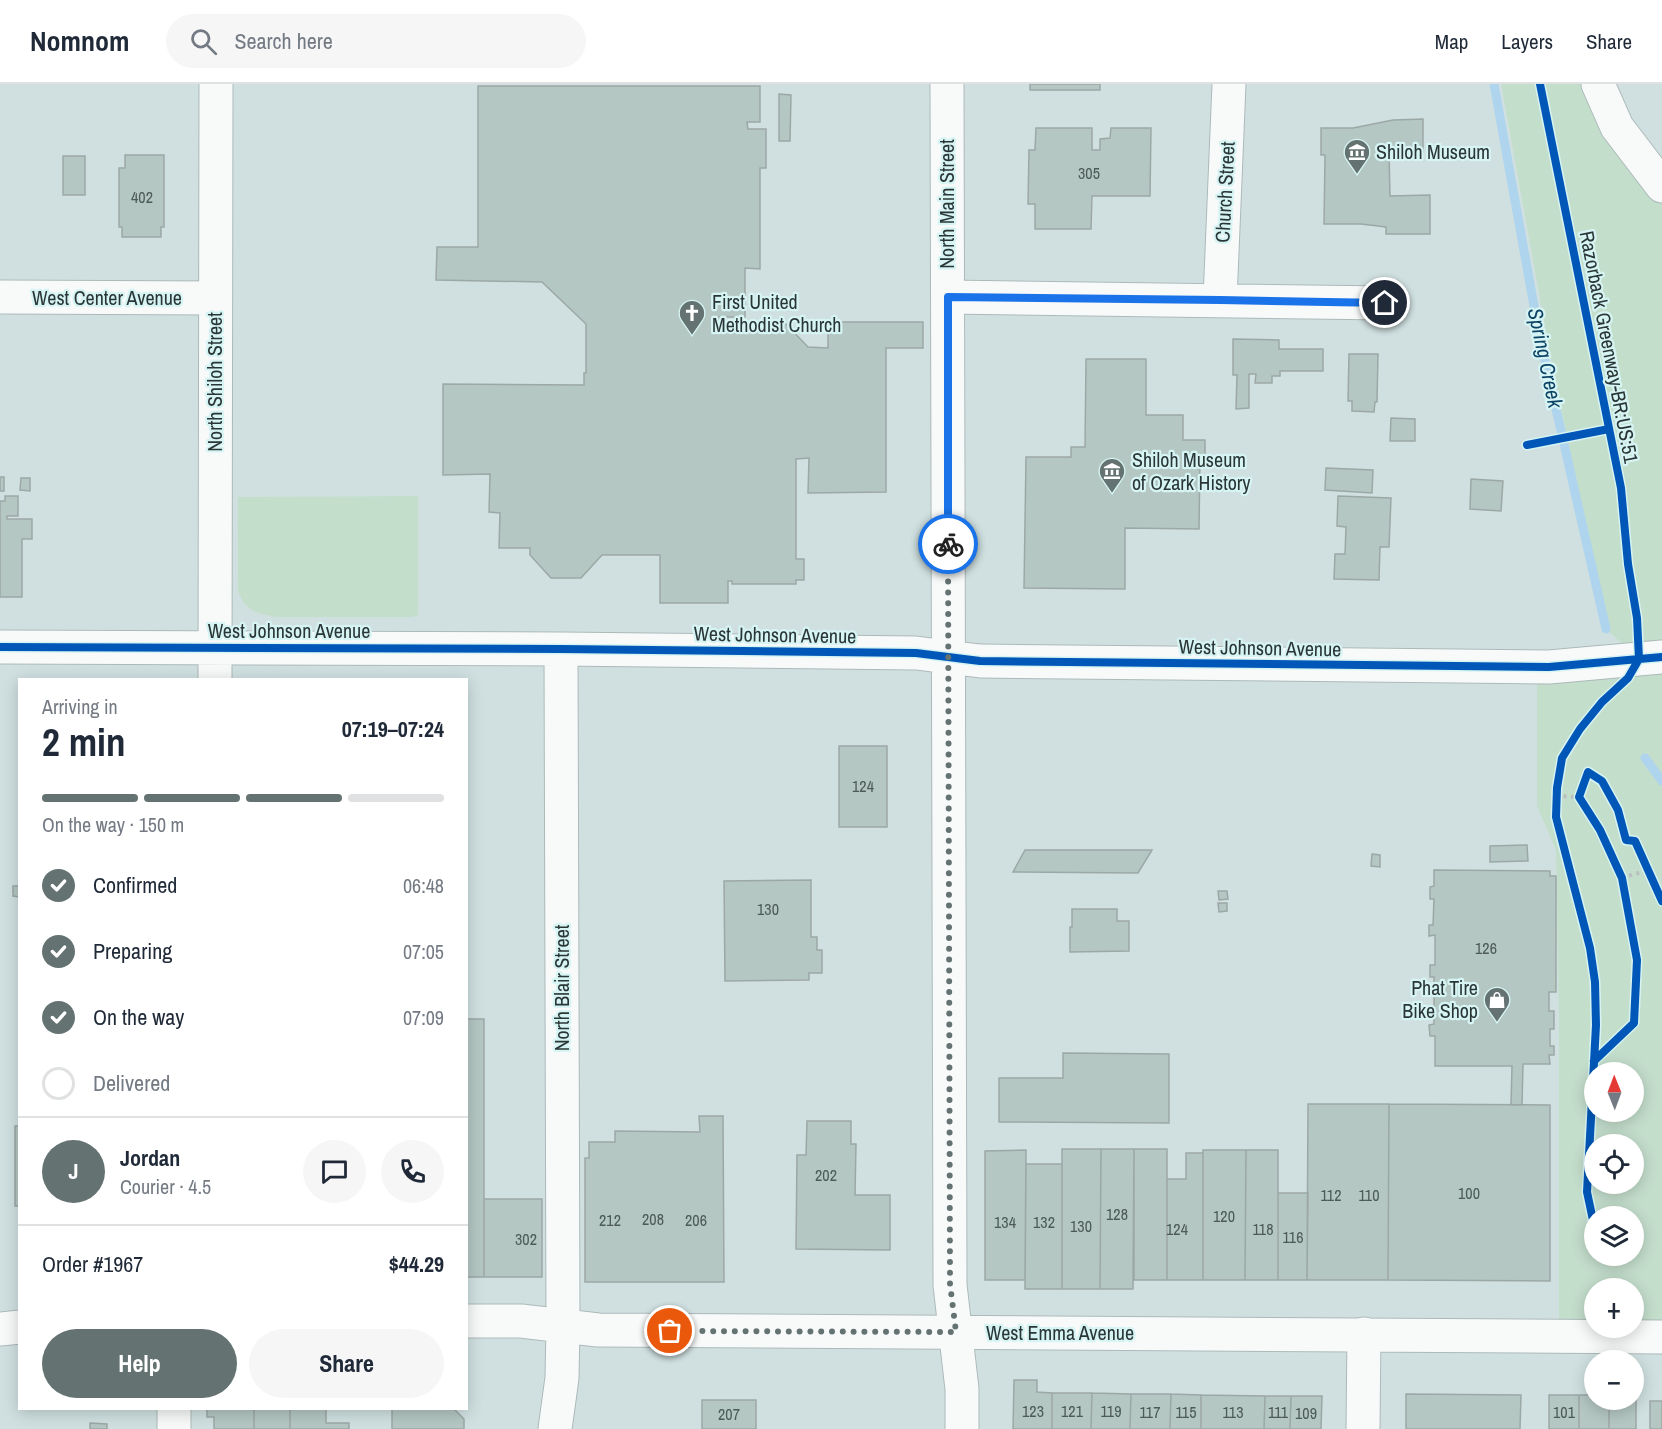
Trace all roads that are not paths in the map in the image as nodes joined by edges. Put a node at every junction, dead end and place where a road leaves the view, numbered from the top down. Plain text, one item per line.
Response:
1 (216, 84) edge
2 (947, 84) edge
3 (1229, 84) edge
4 (1598, 84) edge
5 (1662, 186) edge
6 (0, 297) edge
7 (948, 297) junction
8 (215, 298) junction
9 (1220, 300) junction
10 (1385, 303) dead end
11 (0, 647) edge
12 (215, 647) junction
13 (561, 649) junction
14 (948, 657) junction
15 (1662, 657) edge
16 (215, 678) edge
17 (468, 1321) edge
18 (18, 1327) edge
19 (563, 1327) junction
20 (0, 1329) edge
21 (956, 1332) junction
22 (1364, 1334) junction
23 (1662, 1337) edge
24 (174, 1410) edge
25 (174, 1429) edge
26 (555, 1429) edge
27 (962, 1429) edge
28 (1363, 1429) edge

1 - 8 street, North Shiloh Street
2 - 7 street, North Main Street
3 - 9 street, Church Street
4 - 5 street
6 - 8 street, West Center Avenue
7 - 9 street
7 - 14 street, North Main Street
8 - 12 street, North Shiloh Street
9 - 10 street
11 - 12 street, West Johnson Avenue
12 - 13 street, West Johnson Avenue
12 - 16 street, North Shiloh Street
13 - 14 street, West Johnson Avenue
13 - 19 street, North Blair Street
14 - 15 street, West Johnson Avenue
14 - 21 street, North Main Street
17 - 19 street, West Emma Avenue
18 - 20 street
19 - 21 street, West Emma Avenue
19 - 26 street, North Blair Street
21 - 22 street, West Emma Avenue
21 - 27 street, North Main Street
22 - 23 street, West Emma Avenue
22 - 28 street
24 - 25 street

